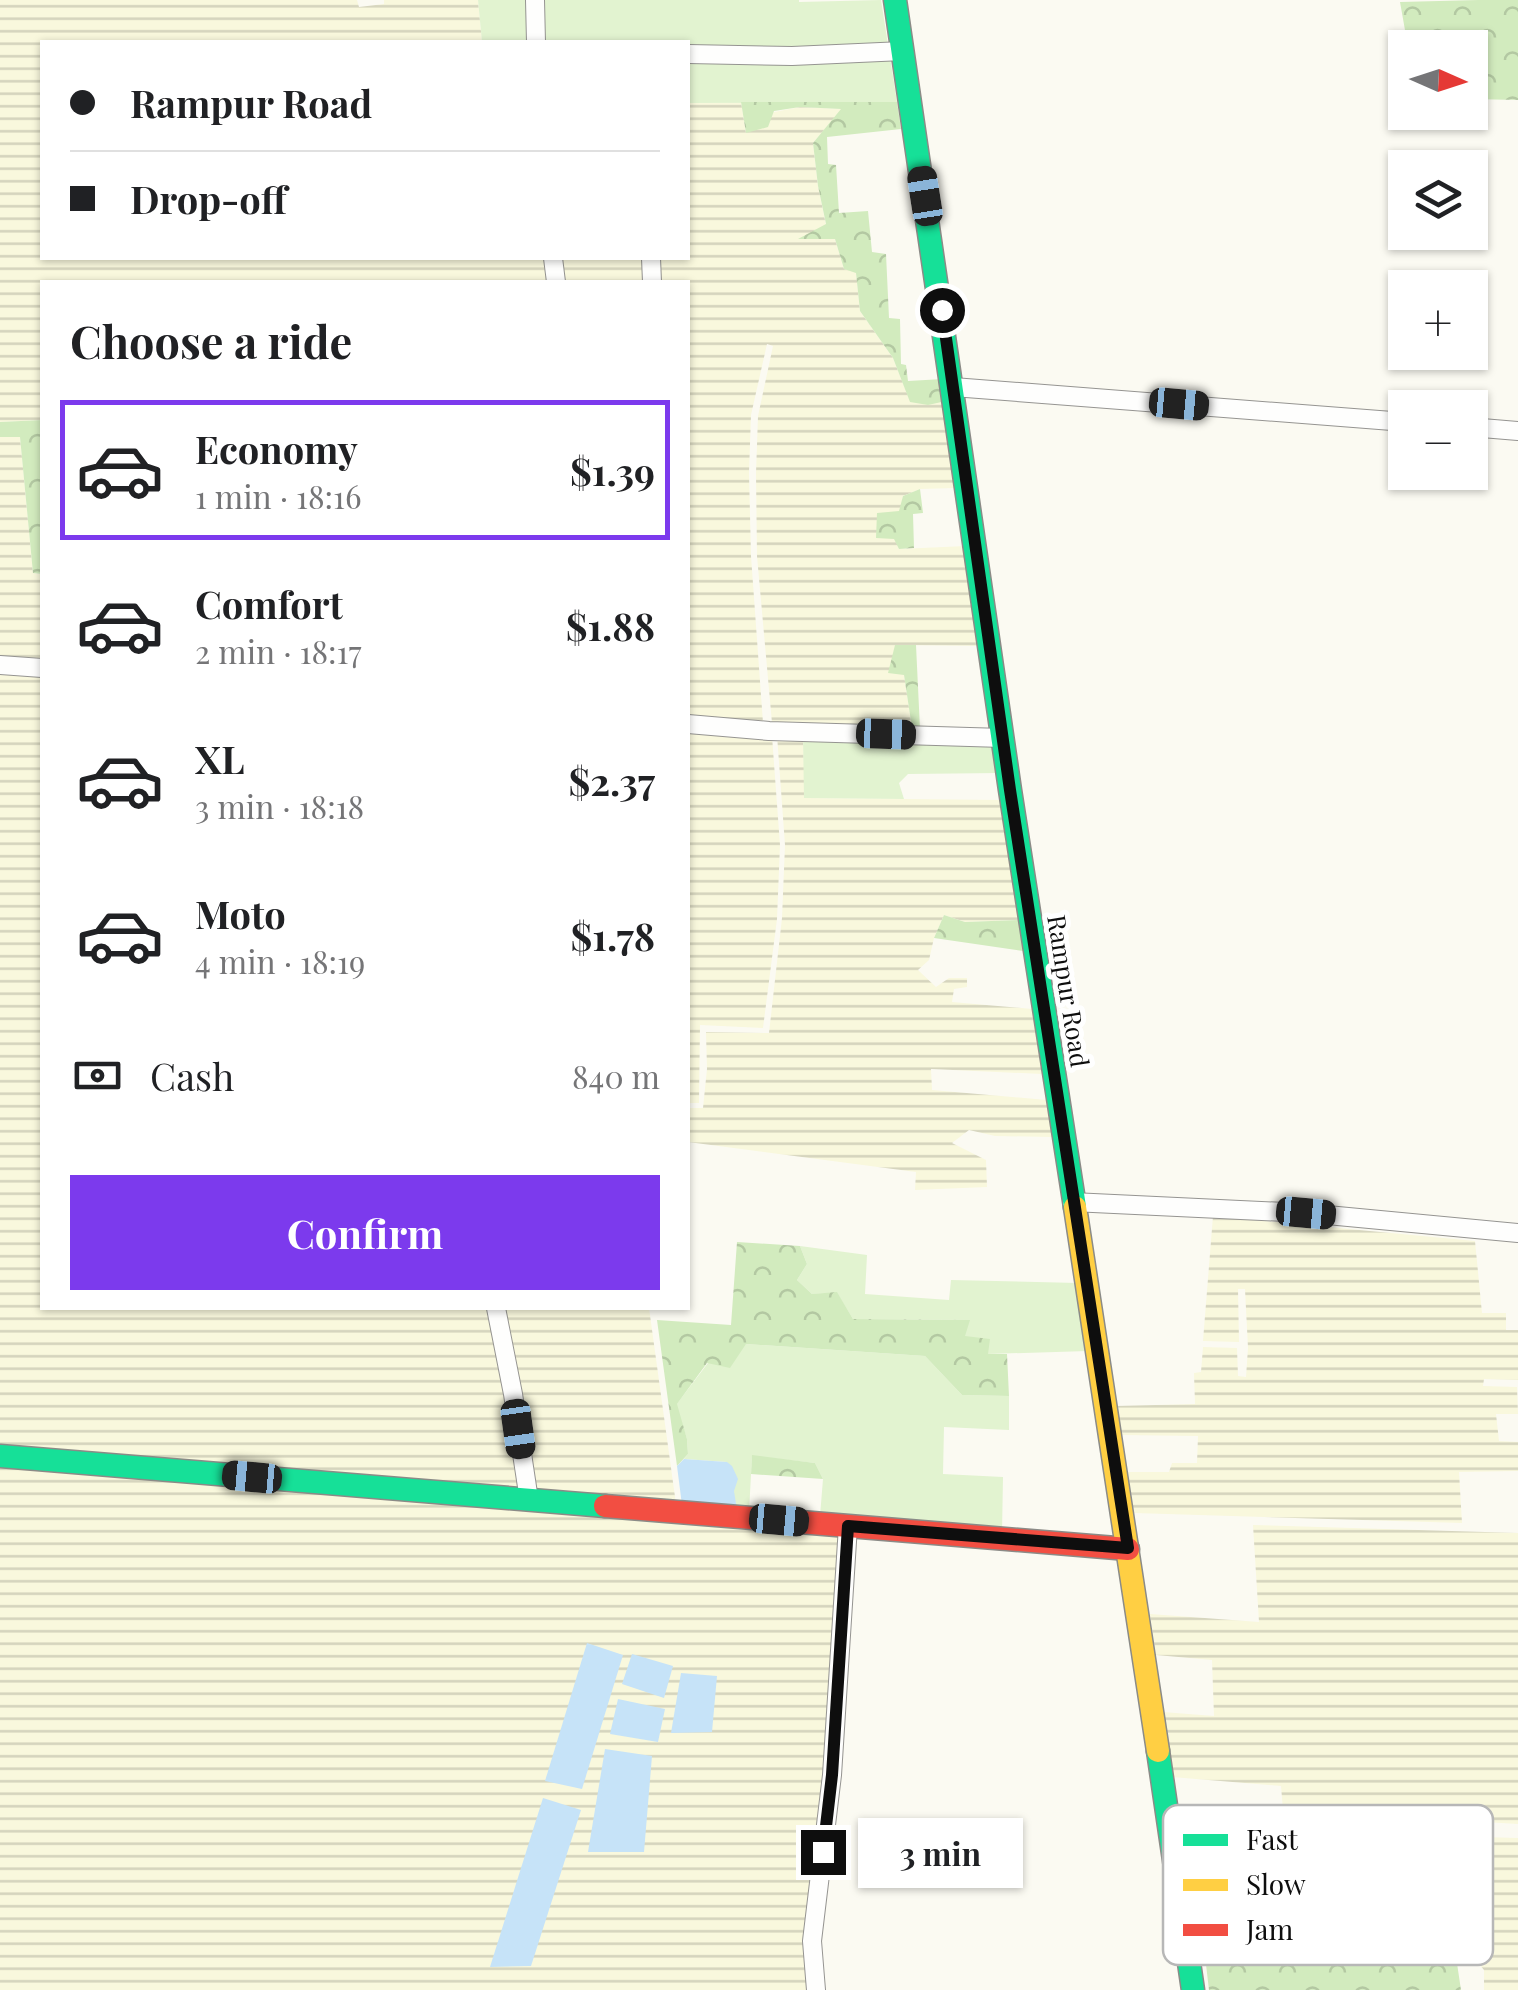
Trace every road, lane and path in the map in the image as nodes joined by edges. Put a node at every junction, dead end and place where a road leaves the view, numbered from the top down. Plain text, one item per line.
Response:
1 (536, 0) edge
2 (896, 0) edge
3 (536, 40) edge
4 (903, 51) junction
5 (690, 54) edge
6 (953, 386) junction
7 (1388, 421) edge
8 (1488, 428) edge
9 (1518, 430) edge
10 (0, 665) edge
11 (40, 668) edge
12 (690, 724) edge
13 (1003, 738) junction
14 (1072, 1202) junction
15 (1518, 1233) edge
16 (496, 1310) edge
17 (0, 1456) edge
18 (529, 1500) junction
19 (848, 1526) junction
20 (1128, 1548) junction
21 (1166, 1805) edge
22 (1189, 1965) edge
23 (816, 1990) edge
24 (1193, 1990) edge

1 - 3 street
2 - 4 main road, Rampur Road
4 - 5 street
4 - 6 main road, Rampur Road
6 - 7 street
6 - 13 main road, Rampur Road
8 - 9 street
10 - 11 street
12 - 13 street
13 - 14 main road, Rampur Road
14 - 15 street
14 - 20 main road, Rampur Road
16 - 18 street
17 - 18 main road
18 - 19 main road
19 - 20 main road
19 - 23 street
20 - 21 main road, Rampur Road
22 - 24 main road, Rampur Road

